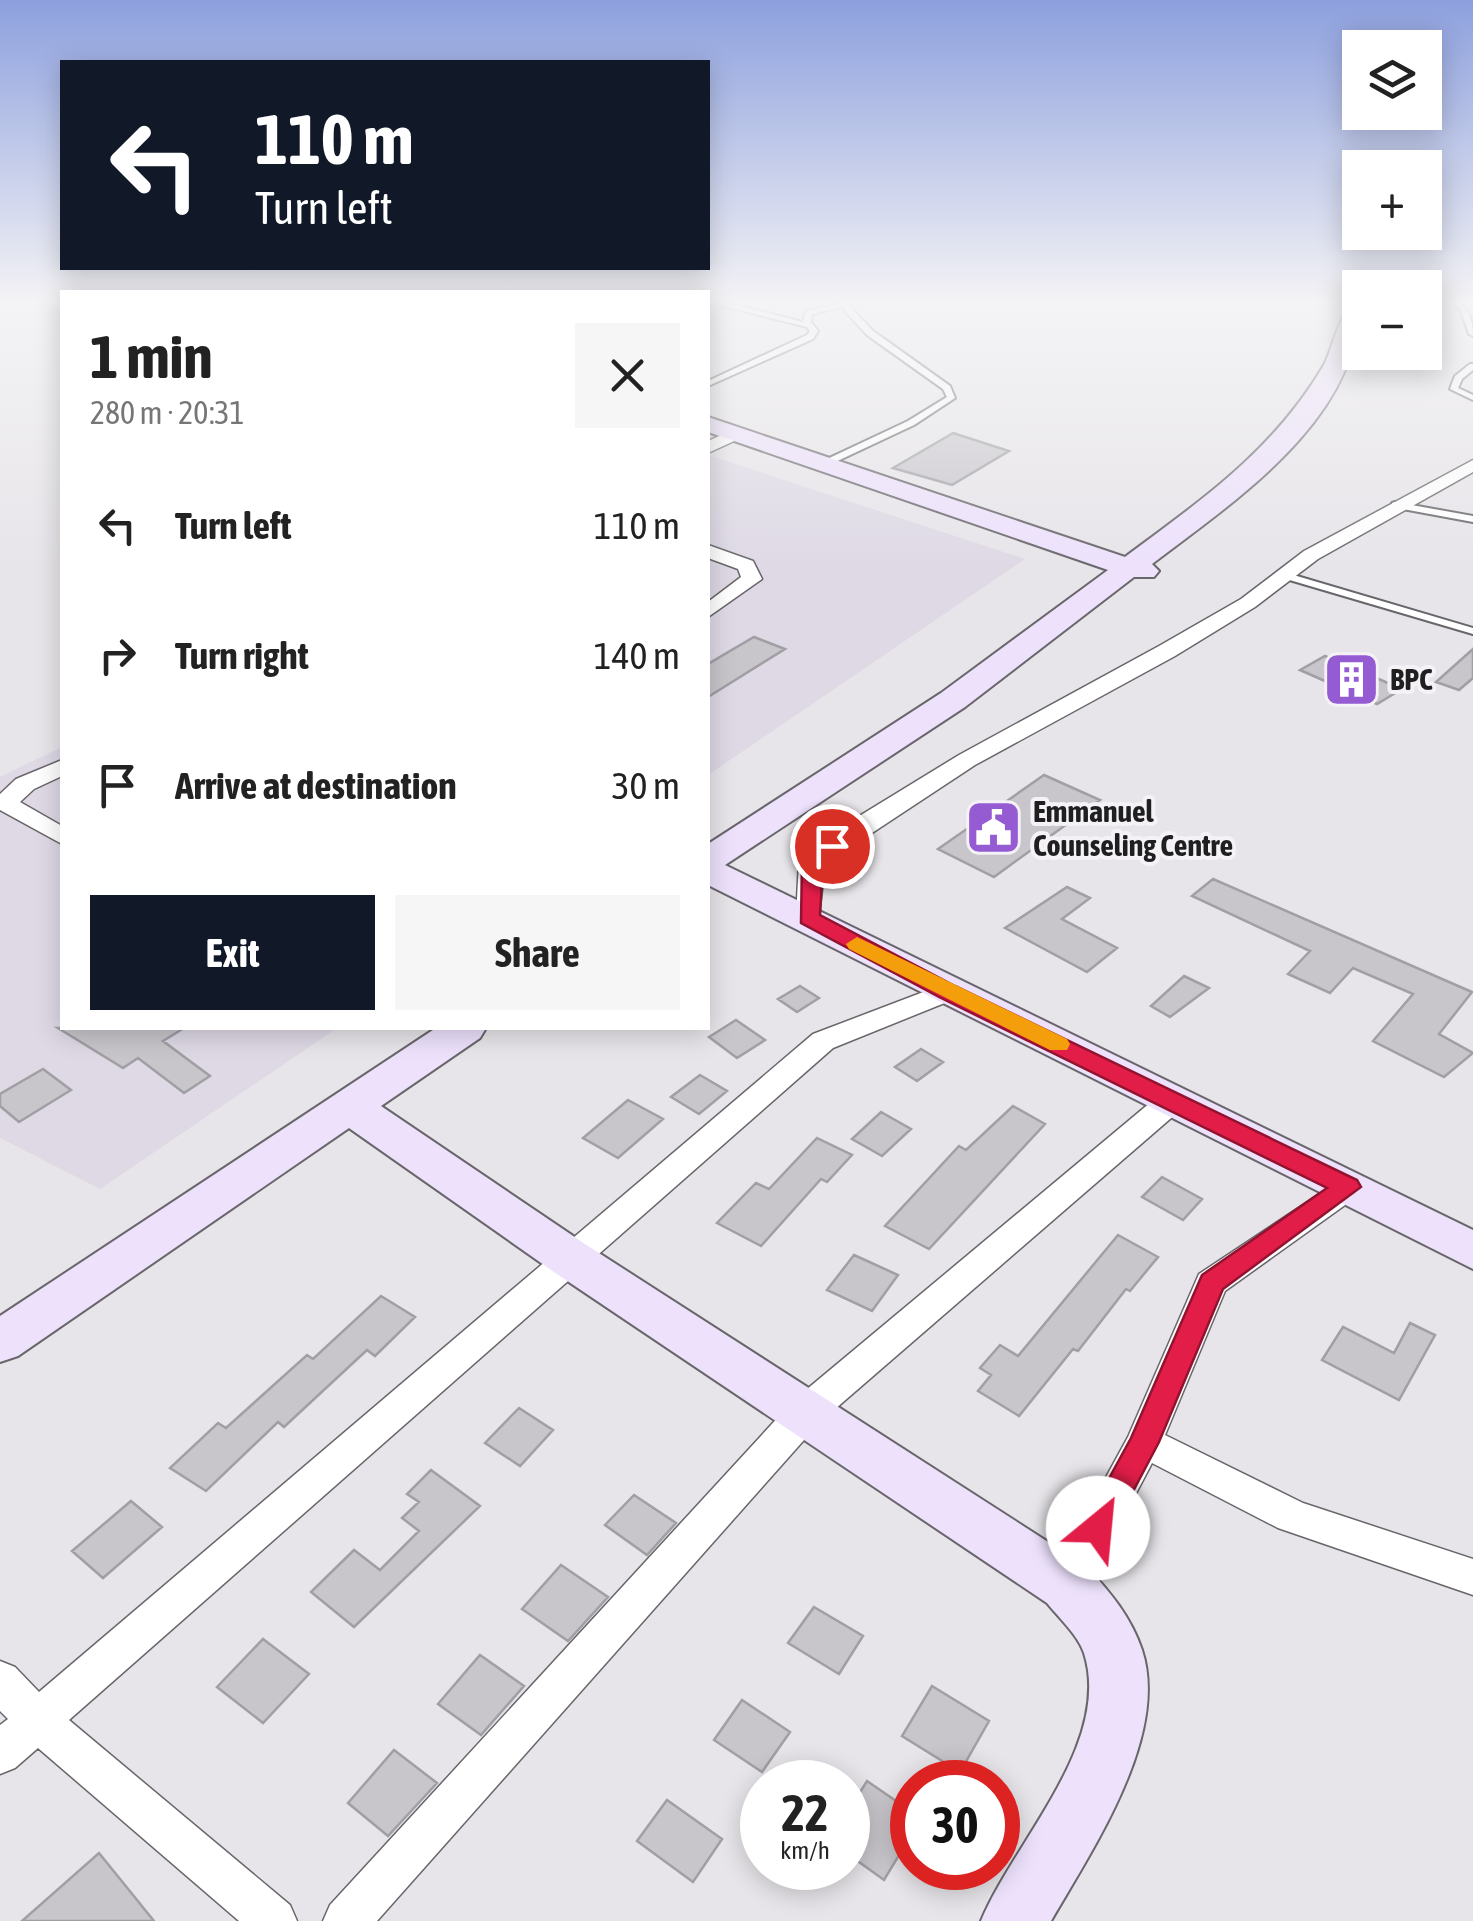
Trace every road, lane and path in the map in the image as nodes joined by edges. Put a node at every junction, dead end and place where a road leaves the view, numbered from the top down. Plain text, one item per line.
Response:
1 (947, 390) edge
2 (1321, 390) edge
3 (710, 425) edge
4 (736, 434) junction
5 (710, 447) edge
6 (828, 462) junction
7 (1473, 465) edge
8 (1394, 505) junction
9 (1473, 519) edge
10 (710, 552) edge
11 (1137, 569) junction
12 (1280, 574) junction
13 (710, 610) edge
14 (1473, 632) edge
15 (60, 768) edge
16 (60, 835) edge
17 (710, 859) edge
18 (710, 872) edge
19 (809, 918) junction
20 (947, 992) junction
21 (462, 1030) edge
22 (1174, 1100) junction
23 (351, 1106) junction
24 (1348, 1187) junction
25 (1473, 1251) edge
26 (570, 1259) junction
27 (0, 1342) edge
28 (808, 1411) junction
29 (1144, 1442) junction
30 (1473, 1577) edge
31 (1067, 1585) junction
32 (0, 1681) edge
33 (40, 1722) junction
34 (0, 1753) edge
35 (274, 1921) edge
36 (346, 1921) edge
37 (1014, 1921) edge

1 - 6 lane
2 - 11 street
3 - 4 street
4 - 5 street
4 - 6 street
6 - 11 street
7 - 8 street
8 - 9 lane
8 - 12 street
10 - 13 street
11 - 17 street
12 - 14 lane
12 - 19 street
15 - 16 street
18 - 19 street
19 - 20 street
20 - 22 street
20 - 26 street
21 - 23 street
22 - 24 street
22 - 28 street
23 - 26 street
23 - 27 street
24 - 25 street
24 - 29 street
26 - 28 street
26 - 33 street
28 - 31 street
28 - 36 street
29 - 30 street
29 - 31 street
31 - 37 street
32 - 33 street
33 - 34 street
33 - 35 street

